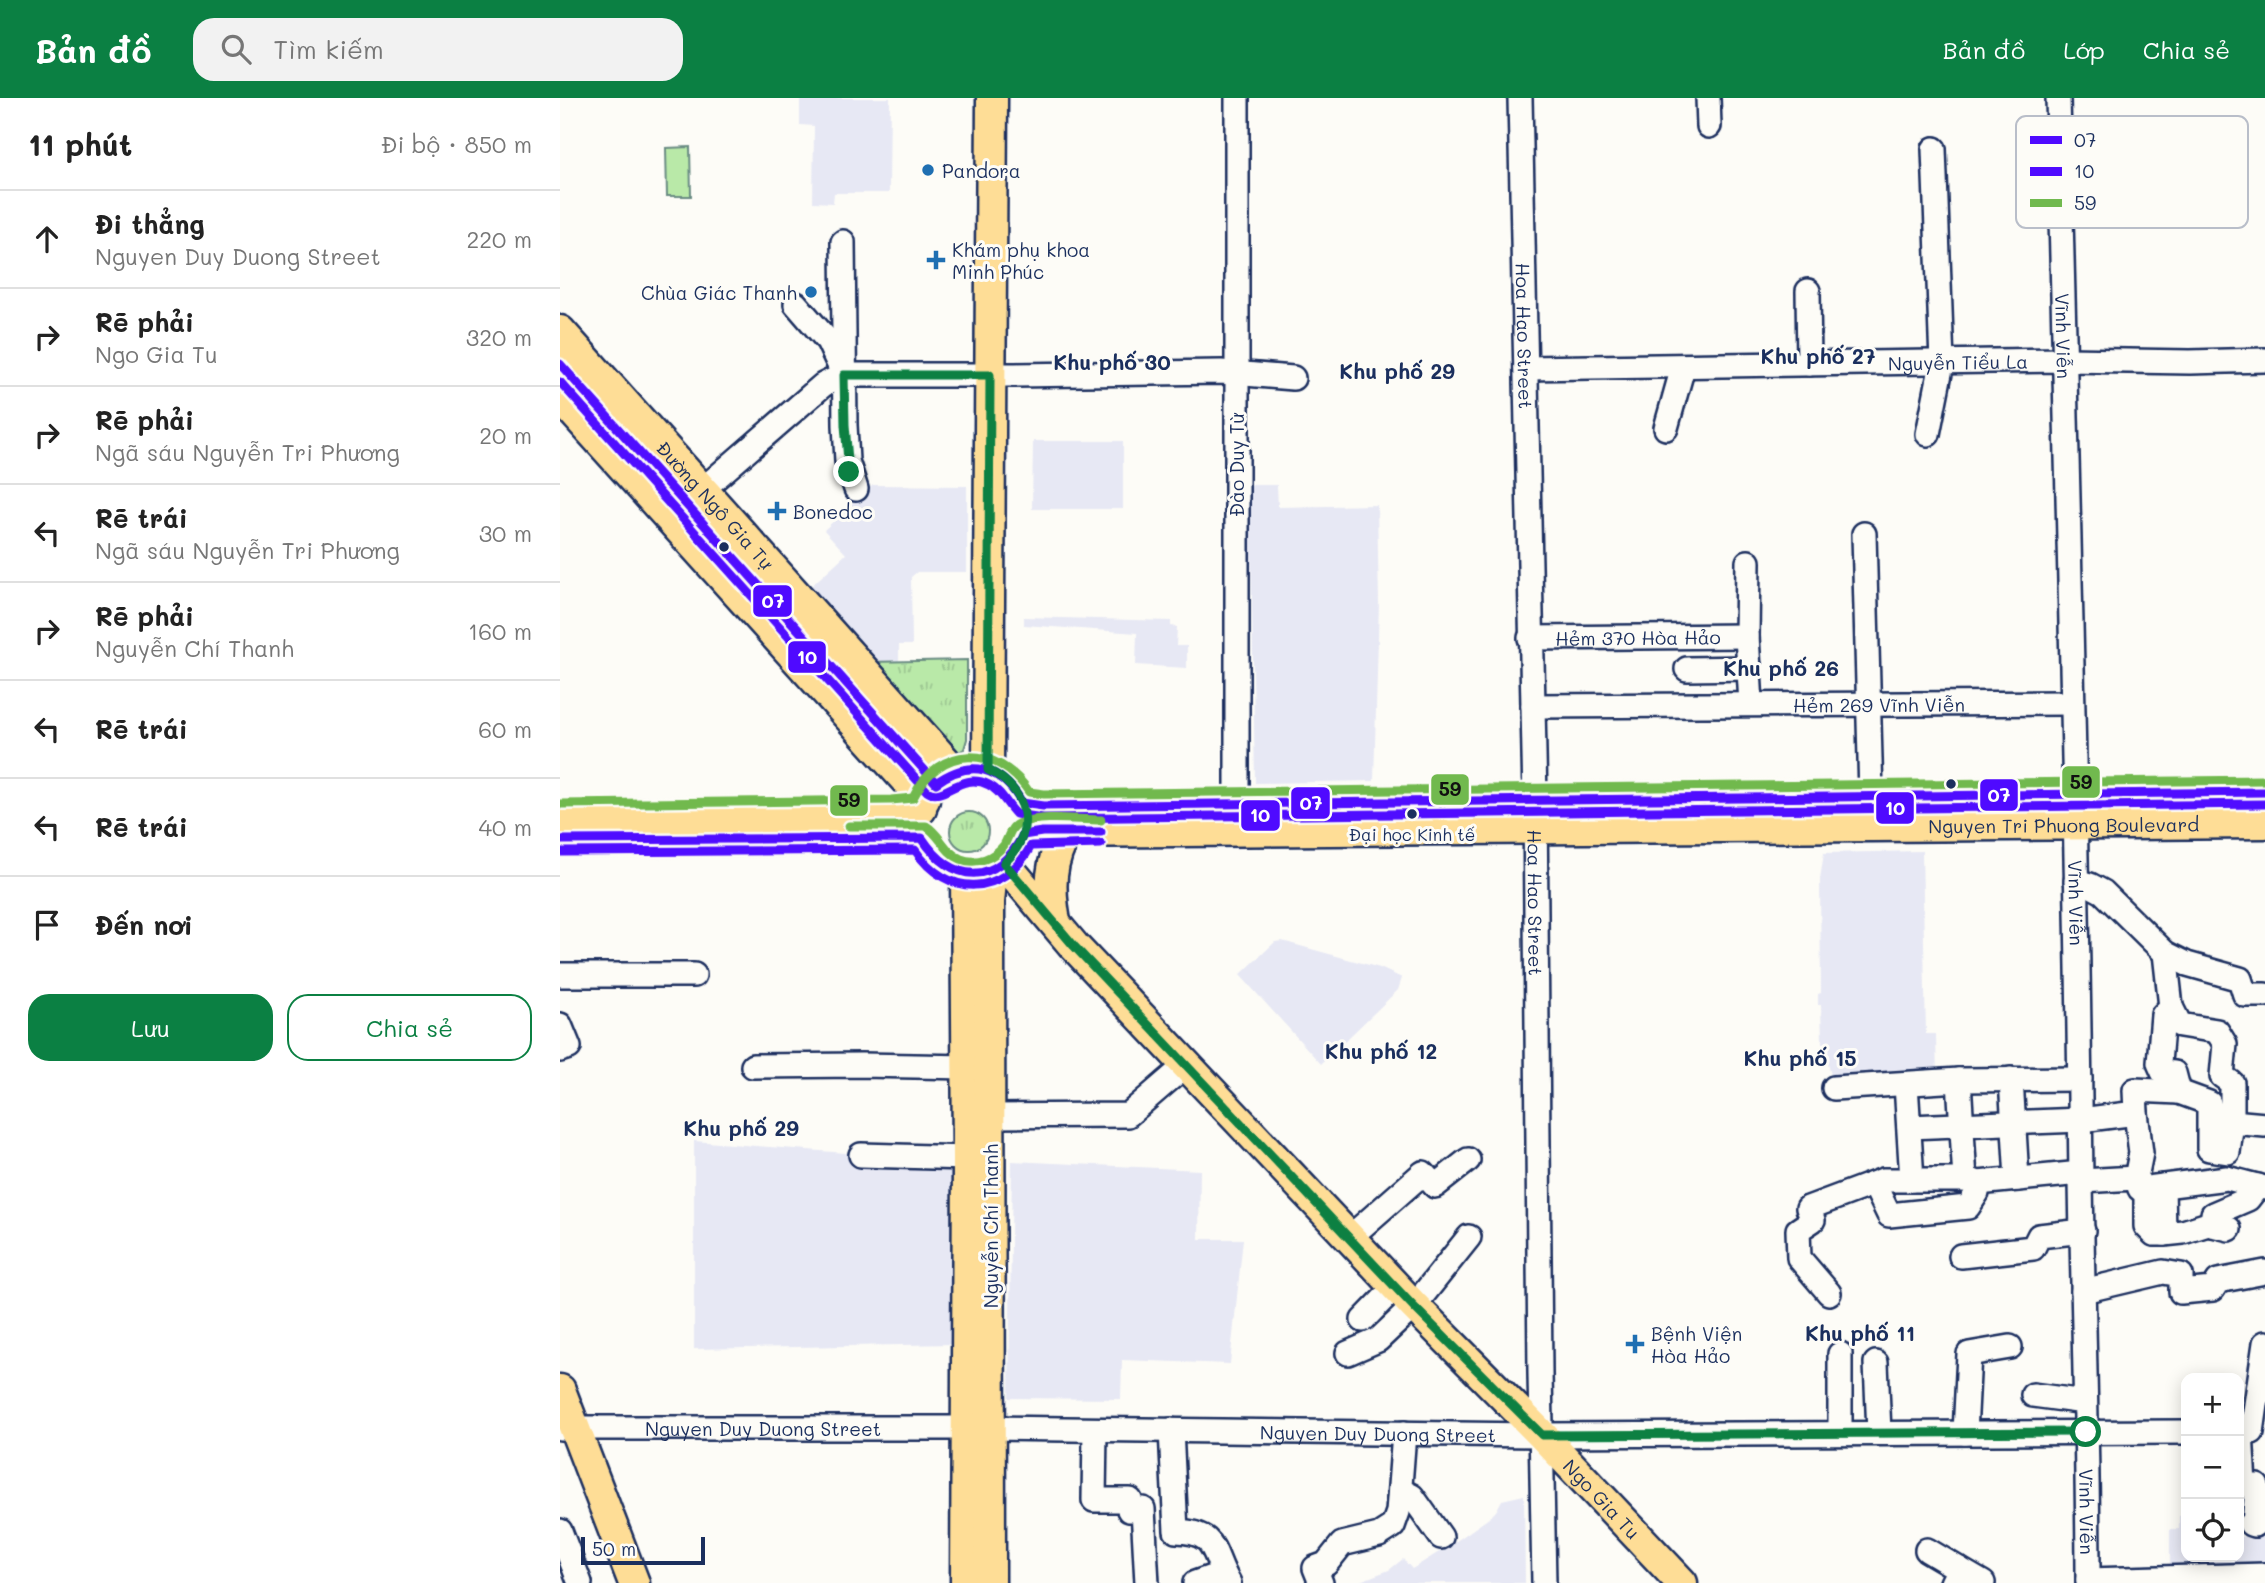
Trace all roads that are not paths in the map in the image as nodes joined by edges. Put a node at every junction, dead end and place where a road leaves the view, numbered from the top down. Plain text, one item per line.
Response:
1 (992, 98) edge
2 (1237, 98) edge
3 (1520, 98) edge
4 (1707, 98) edge
5 (2058, 98) edge
6 (2059, 116) edge
7 (1709, 126) dead end
8 (1934, 149) dead end
9 (2062, 228) edge
10 (843, 242) dead end
11 (1808, 291) dead end
12 (796, 304) dead end
13 (560, 331) edge
14 (2066, 360) junction
15 (2265, 360) edge
16 (1942, 363) junction
17 (560, 364) edge
18 (1810, 364) junction
19 (1683, 367) junction
20 (1526, 368) junction
21 (1237, 372) junction
22 (844, 375) junction
23 (990, 375) junction
24 (1293, 378) dead end
25 (560, 397) edge
26 (1667, 428) dead end
27 (1928, 434) dead end
28 (856, 489) dead end
29 (677, 495) junction
30 (1864, 534) dead end
31 (1748, 562) dead end
32 (1746, 636) junction
33 (1530, 638) junction
34 (1750, 668) junction
35 (1687, 669) dead end
36 (1869, 703) junction
37 (2072, 703) junction
38 (1751, 704) junction
39 (1533, 706) junction
40 (988, 770) junction
41 (2265, 792) edge
42 (2074, 794) junction
43 (1871, 796) junction
44 (931, 800) junction
45 (1022, 803) junction
46 (1535, 814) junction
47 (560, 816) edge
48 (1237, 818) junction
49 (2265, 823) edge
50 (2075, 825) junction
51 (1871, 826) junction
52 (1067, 832) junction
53 (1023, 835) junction
54 (560, 840) edge
55 (988, 869) junction
56 (2077, 881) junction
57 (1055, 922) junction
58 (2165, 953) junction
59 (560, 975) edge
60 (694, 975) dead end
61 (2265, 995) edge
62 (2171, 1007) junction
63 (560, 1025) edge
64 (560, 1050) edge
65 (1186, 1065) junction
66 (753, 1066) dead end
67 (968, 1068) junction
68 (2011, 1079) junction
69 (2080, 1079) junction
70 (1959, 1080) junction
71 (1906, 1084) junction
72 (1833, 1087) dead end
73 (2179, 1091) junction
74 (2136, 1113) junction
75 (990, 1116) junction
76 (2081, 1120) junction
77 (2232, 1122) junction
78 (2012, 1123) junction
79 (1962, 1125) junction
80 (2265, 1125) edge
81 (1909, 1126) junction
82 (861, 1155) dead end
83 (968, 1158) junction
84 (1468, 1160) dead end
85 (2081, 1177) junction
86 (1912, 1180) junction
87 (2017, 1180) junction
88 (1972, 1181) junction
89 (2148, 1184) junction
90 (2262, 1187) edge
91 (1863, 1188) junction
92 (2082, 1231) junction
93 (1469, 1237) dead end
94 (1349, 1238) junction
95 (1961, 1256) dead end
96 (2265, 1272) edge
97 (2084, 1291) junction
98 (1829, 1293) dead end
99 (1404, 1297) junction
100 (1363, 1320) dead end
101 (2010, 1348) dead end
102 (1348, 1353) dead end
103 (2264, 1353) edge
104 (1840, 1354) dead end
105 (1876, 1363) dead end
106 (560, 1391) edge
107 (2033, 1395) dead end
108 (2085, 1402) junction
109 (568, 1428) edge
110 (979, 1428) junction
111 (1095, 1430) junction
112 (1171, 1430) junction
113 (2086, 1432) junction
114 (2181, 1432) edge
115 (2249, 1432) edge
116 (1404, 1433) junction
117 (1840, 1433) junction
118 (1879, 1433) junction
119 (1965, 1433) junction
120 (1542, 1435) junction
121 (1400, 1490) junction
122 (2252, 1524) dead end
123 (560, 1531) edge
124 (1441, 1537) dead end
125 (1927, 1550) dead end
126 (2265, 1575) edge
127 (1956, 1576) edge
128 (1226, 1578) edge
129 (2088, 1582) edge
130 (580, 1583) edge
131 (634, 1583) edge
132 (966, 1583) edge
133 (990, 1583) edge
134 (1147, 1583) edge
135 (1195, 1583) edge
136 (1321, 1583) edge
137 (1544, 1583) edge
138 (1682, 1583) edge
139 (1983, 1583) edge

1 - 23 main road
2 - 21 street, Đào Duy Từ
3 - 20 street, Hoa Hao Street
4 - 7 street
5 - 6 street, Vĩnh Viễn
8 - 16 street
9 - 14 street, Vĩnh Viễn
10 - 22 street
11 - 18 street
12 - 22 street
13 - 29 main road, Đường Ngô Gia Tự
14 - 15 street, Nguyễn Tiểu La
14 - 16 street, Nguyễn Tiểu La
14 - 37 street, Vĩnh Viễn
16 - 18 street, Nguyễn Tiểu La
16 - 27 street
17 - 29 main road
18 - 19 street, Nguyễn Tiểu La
19 - 20 street, Nguyễn Tiểu La
19 - 26 street
20 - 33 street, Hoa Hao Street
21 - 23 street
21 - 24 street
21 - 48 street, Đào Duy Từ
22 - 23 street
22 - 28 street
22 - 29 street
23 - 40 main road
25 - 29 main road
29 - 44 main road
29 - 44 main road, Đường Ngô Gia Tự
30 - 36 street
31 - 32 street, Hẻm 370 Hòa Hảo
32 - 33 street, Hẻm 370 Hòa Hảo
32 - 34 street, Hẻm 370 Hòa Hảo
33 - 39 street, Hoa Hao Street
34 - 35 street
34 - 38 street, Hẻm 370 Hòa Hảo
36 - 37 street, Hẻm 269 Vĩnh Viễn
36 - 38 street, Hẻm 269 Vĩnh Viễn
36 - 43 street
37 - 42 street, Vĩnh Viễn
38 - 39 street, Hẻm 269 Vĩnh Viễn
39 - 46 street, Hoa Hao Street
40 - 44 main road
40 - 45 main road
41 - 42 main road, Nguyen Tri Phuong Boulevard
42 - 43 main road, Nguyen Tri Phuong Boulevard
42 - 50 street, Vĩnh Viễn
43 - 46 main road, Nguyen Tri Phuong Boulevard
43 - 51 main road
44 - 47 main road
44 - 54 main road
44 - 55 main road
45 - 48 main road, Nguyen Tri Phuong Boulevard
45 - 53 main road
46 - 48 main road, Nguyen Tri Phuong Boulevard
46 - 51 main road, Nguyen Tri Phuong Boulevard
46 - 120 street, Hoa Hao Street
48 - 52 main road, Nguyen Tri Phuong Boulevard
49 - 50 main road, Nguyen Tri Phuong Boulevard
50 - 51 main road, Nguyen Tri Phuong Boulevard
50 - 56 street, Vĩnh Viễn
52 - 53 main road, Nguyen Tri Phuong Boulevard
52 - 57 main road
53 - 55 main road
55 - 57 main road, Ngo Gia Tu
55 - 67 main road, Nguyễn Chí Thanh
55 - 75 main road, Nguyễn Chí Thanh
56 - 58 street
56 - 69 street, Vĩnh Viễn
57 - 65 main road, Ngo Gia Tu
58 - 61 street
58 - 62 street
59 - 60 street
62 - 73 street
62 - 77 street
63 - 64 street
65 - 75 street
65 - 94 main road, Ngo Gia Tu
66 - 67 street
67 - 83 main road, Nguyễn Chí Thanh
68 - 69 street
68 - 70 street
68 - 78 street
69 - 76 street, Vĩnh Viễn
70 - 71 street
70 - 79 street
71 - 72 street
71 - 81 street
73 - 74 street
73 - 77 street
74 - 76 street
74 - 89 street
75 - 110 main road, Nguyễn Chí Thanh
76 - 78 street
76 - 85 street, Vĩnh Viễn
77 - 80 street
78 - 79 street
78 - 87 street
79 - 81 street
79 - 88 street
81 - 86 street
82 - 83 street
83 - 110 main road, Nguyễn Chí Thanh
84 - 94 street
85 - 87 street
85 - 89 street
85 - 92 street, Vĩnh Viễn
86 - 88 street
86 - 91 street
87 - 88 street
88 - 91 street
89 - 90 street
89 - 90 street
91 - 98 street
92 - 95 street
92 - 97 street, Vĩnh Viễn
93 - 99 street
94 - 99 main road, Ngo Gia Tu
96 - 97 street
97 - 108 street, Vĩnh Viễn
99 - 100 street
99 - 102 street
99 - 120 main road, Ngo Gia Tu
101 - 119 street
103 - 115 street
104 - 117 street
105 - 118 street
106 - 109 main road
107 - 108 street
108 - 113 street, Vĩnh Viễn
109 - 110 street, Nguyen Duy Duong Street
109 - 131 main road
110 - 111 street, Nguyen Duy Duong Street
110 - 132 main road, Nguyễn Chí Thanh
110 - 133 main road, Nguyễn Chí Thanh
111 - 112 street, Nguyen Duy Duong Street
111 - 134 street
112 - 116 street, Nguyen Duy Duong Street
112 - 128 street
113 - 114 street, Nguyen Duy Duong Street
113 - 119 street, Nguyen Duy Duong Street
113 - 129 street, Vĩnh Viễn
115 - 122 street
116 - 120 street, Nguyen Duy Duong Street
116 - 121 street
117 - 118 street, Nguyen Duy Duong Street
117 - 120 street, Nguyen Duy Duong Street
118 - 119 street, Nguyen Duy Duong Street
120 - 137 street, Hoa Hao Street
120 - 138 main road, Ngo Gia Tu
121 - 124 street
121 - 136 street
123 - 130 street
125 - 127 street
126 - 129 street
127 - 139 street
128 - 135 street

